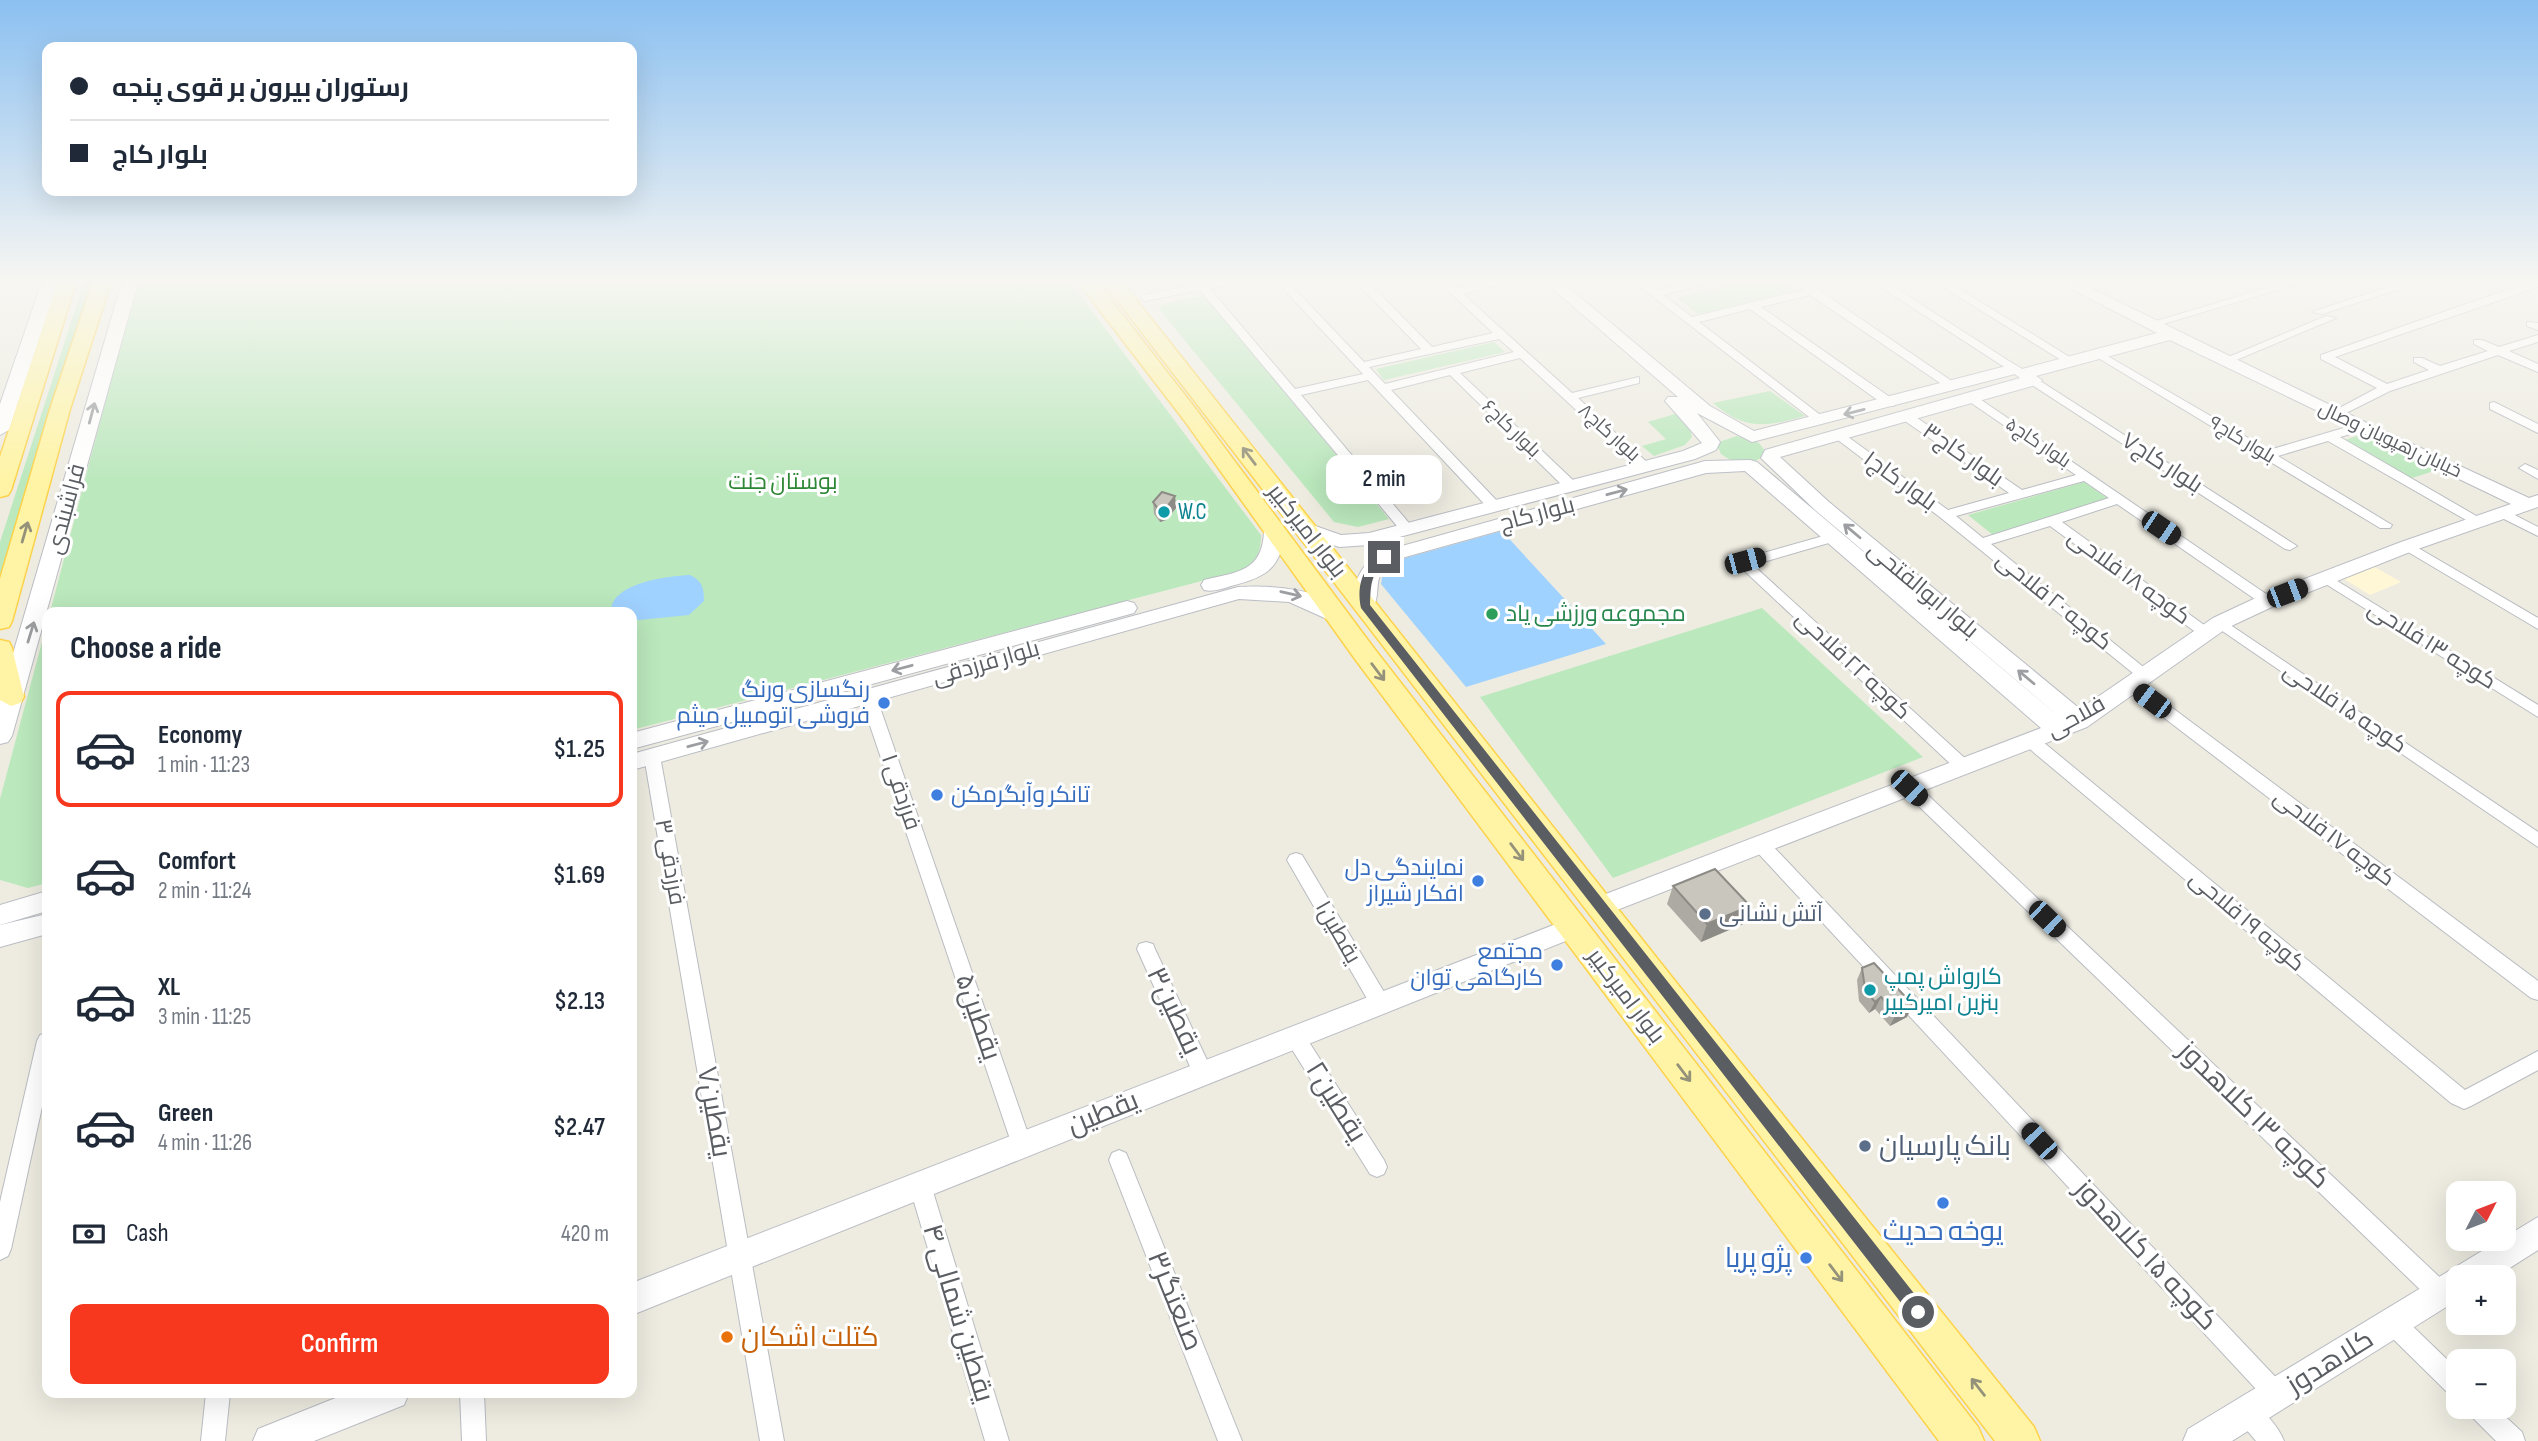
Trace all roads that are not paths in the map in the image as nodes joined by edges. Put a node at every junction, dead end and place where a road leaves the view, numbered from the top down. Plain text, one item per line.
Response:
1 (24, 349) edge
2 (45, 349) edge
3 (93, 349) edge
4 (108, 349) edge
5 (1154, 349) edge
6 (1163, 349) edge
7 (1256, 349) edge
8 (1345, 349) edge
9 (1438, 349) edge
10 (1516, 349) edge
11 (1623, 349) edge
12 (1727, 349) edge
13 (1814, 349) edge
14 (1898, 349) edge
15 (1984, 349) edge
16 (2051, 349) edge
17 (2117, 349) edge
18 (2200, 349) edge
19 (2254, 349) edge
20 (2348, 349) edge
21 (2493, 349) edge
22 (2503, 349) edge
23 (1430, 351) joint
24 (2497, 351) junction
25 (1521, 354) junction
26 (2099, 354) junction
27 (2418, 360) dead end
28 (2070, 361) junction
29 (2225, 361) junction
30 (2538, 368) edge
31 (2442, 370) junction
32 (1365, 371) junction
33 (1452, 371) junction
34 (2023, 374) junction
35 (2465, 379) dead end
36 (1634, 380) dead end
37 (9, 381) edge
38 (1953, 386) junction
39 (2386, 388) junction
40 (1381, 389) junction
41 (1294, 393) junction
42 (1920, 394) junction
43 (1569, 397) junction
44 (1971, 397) junction
45 (1890, 403) junction
46 (2494, 406) dead end
47 (1938, 407) junction
48 (1696, 411) junction
49 (2333, 414) junction
50 (1906, 416) junction
51 (1821, 420) junction
52 (2361, 427) junction
53 (2538, 429) edge
54 (0, 430) edge
55 (1776, 432) junction
56 (1836, 434) junction
57 (1750, 436) junction
58 (2330, 437) junction
59 (1710, 444) junction
60 (1791, 446) junction
61 (1689, 455) junction
62 (2267, 455) junction
63 (1770, 456) junction
64 (1645, 466) junction
65 (1705, 467) junction
66 (2525, 468) dead end
67 (1753, 471) junction
68 (2538, 475) edge
69 (1788, 476) junction
70 (2087, 476) junction
71 (1571, 486) junction
72 (0, 490) edge
73 (2020, 495) junction
74 (2119, 499) junction
75 (2533, 503) edge
76 (1494, 506) junction
77 (2503, 513) junction
78 (1946, 515) junction
79 (1453, 517) junction
80 (2052, 521) junction
81 (2478, 521) junction
82 (2385, 525) dead end
83 (1304, 528) junction
84 (1407, 529) junction
85 (1963, 529) joint
86 (1274, 531) junction
87 (2538, 532) edge
88 (1466, 533) junction
89 (1834, 537) junction
90 (1369, 540) junction
91 (1981, 543) junction
92 (2291, 546) dead end
93 (2408, 546) junction
94 (1387, 557) junction
95 (2326, 578) junction
96 (1901, 583) junction
97 (1233, 587) junction
98 (2267, 601) junction
99 (1352, 611) junction
100 (0, 621) edge
101 (2538, 624) edge
102 (2213, 628) junction
103 (0, 648) edge
104 (2137, 679) junction
105 (868, 696) junction
106 (11, 697) junction
107 (2538, 712) edge
108 (2068, 725) junction
109 (0, 736) edge
110 (637, 740) edge
111 (2031, 741) junction
112 (642, 759) edge
113 (1963, 766) junction
114 (1909, 788) junction
115 (2538, 841) edge
116 (1762, 846) junction
117 (1296, 860) dead end
118 (934, 888) joint
119 (42, 904) edge
120 (1600, 908) junction
121 (2, 924) edge
122 (42, 924) edge
123 (1574, 927) junction
124 (1146, 949) dead end
125 (689, 968) joint
126 (2538, 992) edge
127 (1380, 1003) junction
128 (1295, 1037) junction
129 (2538, 1060) edge
130 (42, 1063) edge
131 (1203, 1073) junction
132 (1022, 1145) junction
133 (1119, 1160) dead end
134 (1377, 1167) dead end
135 (920, 1185) junction
136 (2533, 1243) edge
137 (0, 1249) edge
138 (739, 1256) junction
139 (2491, 1265) edge
140 (2446, 1276) edge
141 (2446, 1289) edge
142 (637, 1297) edge
143 (2392, 1322) junction
144 (2446, 1375) edge
145 (2277, 1395) junction
146 (217, 1398) edge
147 (379, 1398) edge
148 (472, 1398) edge
149 (2247, 1413) junction
150 (2490, 1419) edge
151 (213, 1441) edge
152 (270, 1441) edge
153 (474, 1441) edge
154 (772, 1441) edge
155 (997, 1441) edge
156 (1230, 1441) edge
157 (1964, 1441) edge
158 (2020, 1441) edge
159 (2200, 1441) edge
160 (2272, 1441) edge
161 (2513, 1441) edge

1 - 37 main road
2 - 72 main road
100 -> 3 main road, فراشبندی
106 -> 4 street, فراشبندی
5 - 86 main road, بلوار امیرکبیر
83 -> 6 main road, بلوار امیرکبیر
7 - 41 street
8 - 32 street
9 - 23 street
10 - 25 street, بلوار کاج۸
11 - 48 street
12 - 51 street
13 - 45 street
14 - 38 street
15 - 34 street, بلوار کاج۷
16 - 28 street
17 - 26 street
18 - 29 street, خیابان رهپویان وصال
19 - 29 street
20 - 39 street
21 - 24 street
22 - 24 street
23 - 32 street
24 - 30 street
24 - 31 street
25 - 33 street
25 - 43 street, بلوار کاج۸
26 - 28 street
26 - 62 street, بلوار کاج۹
27 - 31 street
28 - 34 street
29 - 49 street, خیابان رهپویان وصال
31 - 35 street
31 - 39 street
32 - 40 street
32 - 41 street
33 - 40 street
33 - 71 street, بلوار کاج۶
34 - 38 street
34 - 44 street
34 - 92 street, بلوار کاج۷
36 - 43 street
37 - 54 street
38 - 42 street
39 - 49 street
40 - 76 street
41 - 84 street
42 - 45 street
42 - 47 street
43 - 64 street, بلوار کاج۸
44 - 47 street
44 - 70 street, بلوار کاج۵
45 -> 51 street
46 - 53 street
47 - 50 street
48 - 57 street
48 - 59 main road
49 - 52 street, خیابان رهپویان وصال
50 - 56 street
50 - 73 street, بلوار کاج۳
51 - 55 street
52 - 58 street
52 - 75 street, خیابان رهپویان وصال
55 - 57 street
55 - 60 street
56 - 60 street
56 - 78 street, بلوار کاج۱
57 - 59 street, بلوار کاج
57 - 63 street, بلوار ابوالفتحی
58 - 62 street
58 - 81 street
59 - 61 street, بلوار کاج
59 - 67 street, بلوار ابوالفتحی
60 - 63 street
61 - 64 street, بلوار کاج
61 - 65 street
62 - 82 street, بلوار کاج۹
63 - 67 street, بلوار کاج
63 - 69 street, بلوار ابوالفتحی
64 - 71 street, بلوار کاج
65 - 67 street, بلوار کاج
88 -> 65 street, بلوار کاج
66 - 68 street
67 - 69 main road
67 - 89 street, بلوار ابوالفتحی
96 -> 69 street, بلوار ابوالفتحی
70 - 73 street
70 - 74 street, بلوار کاج۵
71 - 76 street, بلوار کاج
73 - 78 street
74 - 80 street
74 - 98 street, بلوار کاج۵
75 - 77 street, فلاحی
76 - 79 street, بلوار کاج
77 - 81 street, فلاحی
77 - 87 street
78 - 85 street, بلوار کاج۱
79 - 84 street, بلوار کاج
79 - 88 main road
80 - 91 street
80 - 102 street, کوچه ۱۸ فلاحی
81 - 93 street, فلاحی
83 - 90 street, بلوار کاج
83 - 99 main road, بلوار امیرکبیر
84 - 90 street, بلوار کاج
85 - 91 street, کوچه ۲۰ فلاحی
86 - 97 street, بلوار فرزدقی
86 - 99 main road, بلوار امیرکبیر
88 - 94 street, بلوار کاج
89 - 96 street, بلوار ابوالفتحی
89 - 113 street, کوچه ۲۲ فلاحی
90 - 94 street
91 - 104 street, کوچه ۲۰ فلاحی
93 - 95 street, فلاحی
93 - 101 street
94 - 99 street
95 - 98 street, فلاحی
95 - 107 street, کوچه ۱۳ فلاحی
96 - 108 street, بلوار ابوالفتحی
97 -> 99 street, بلوار فرزدقی
97 - 105 main road, بلوار فرزدقی
97 -> 110 street, بلوار فرزدقی
98 - 102 street, فلاحی
99 - 120 main road, بلوار امیرکبیر
99 -> 123 main road, بلوار امیرکبیر
102 - 104 street, فلاحی
102 - 115 street, کوچه ۱۵ فلاحی
103 - 106 main road
104 - 108 street, فلاحی
104 - 126 street, کوچه ۱۷ فلاحی
112 -> 105 main road, بلوار فرزدقی
105 - 118 street, فرزدقی ۱
106 - 109 street, فراشبندی
108 - 111 street, فلاحی
111 - 113 street, فلاحی
111 - 129 street, کوچه ۱۹ فلاحی
112 - 125 street, فرزدقی ۳
113 - 114 street, فلاحی
114 - 116 street, فلاحی
114 - 140 street, کوچه ۱۳ کلاهدوز
116 - 120 street, فلاحی
116 - 145 street, کوچه ۱۵ کلاهدوز
117 - 127 street, یقطین۱
118 - 132 street, یقطین۵
119 - 121 street
158 -> 120 main road, بلوار امیرکبیر
121 - 122 street
123 - 127 street, یقطین
123 -> 157 main road, بلوار امیرکبیر
124 - 131 street, یقطین۳
125 - 138 street, یقطین۷
127 - 128 street, یقطین
128 - 131 street, یقطین
128 - 134 street, یقطین۲
130 - 137 street
131 - 132 street, یقطین
132 - 135 street, یقطین
133 - 156 street, صنعتگر۳
135 - 138 street, یقطین
135 - 155 street, یقطین شمالی ۴
136 - 139 street, کلاهدوز
138 - 142 street, یقطین
138 - 154 street, یقطین۷
141 - 143 main road, کلاهدوز
143 - 144 street
143 - 145 main road, کلاهدوز
145 - 149 main road, کلاهدوز
146 - 151 street
147 - 152 main road
148 - 153 street
149 - 159 main road, کلاهدوز
149 - 160 street
150 - 161 street

